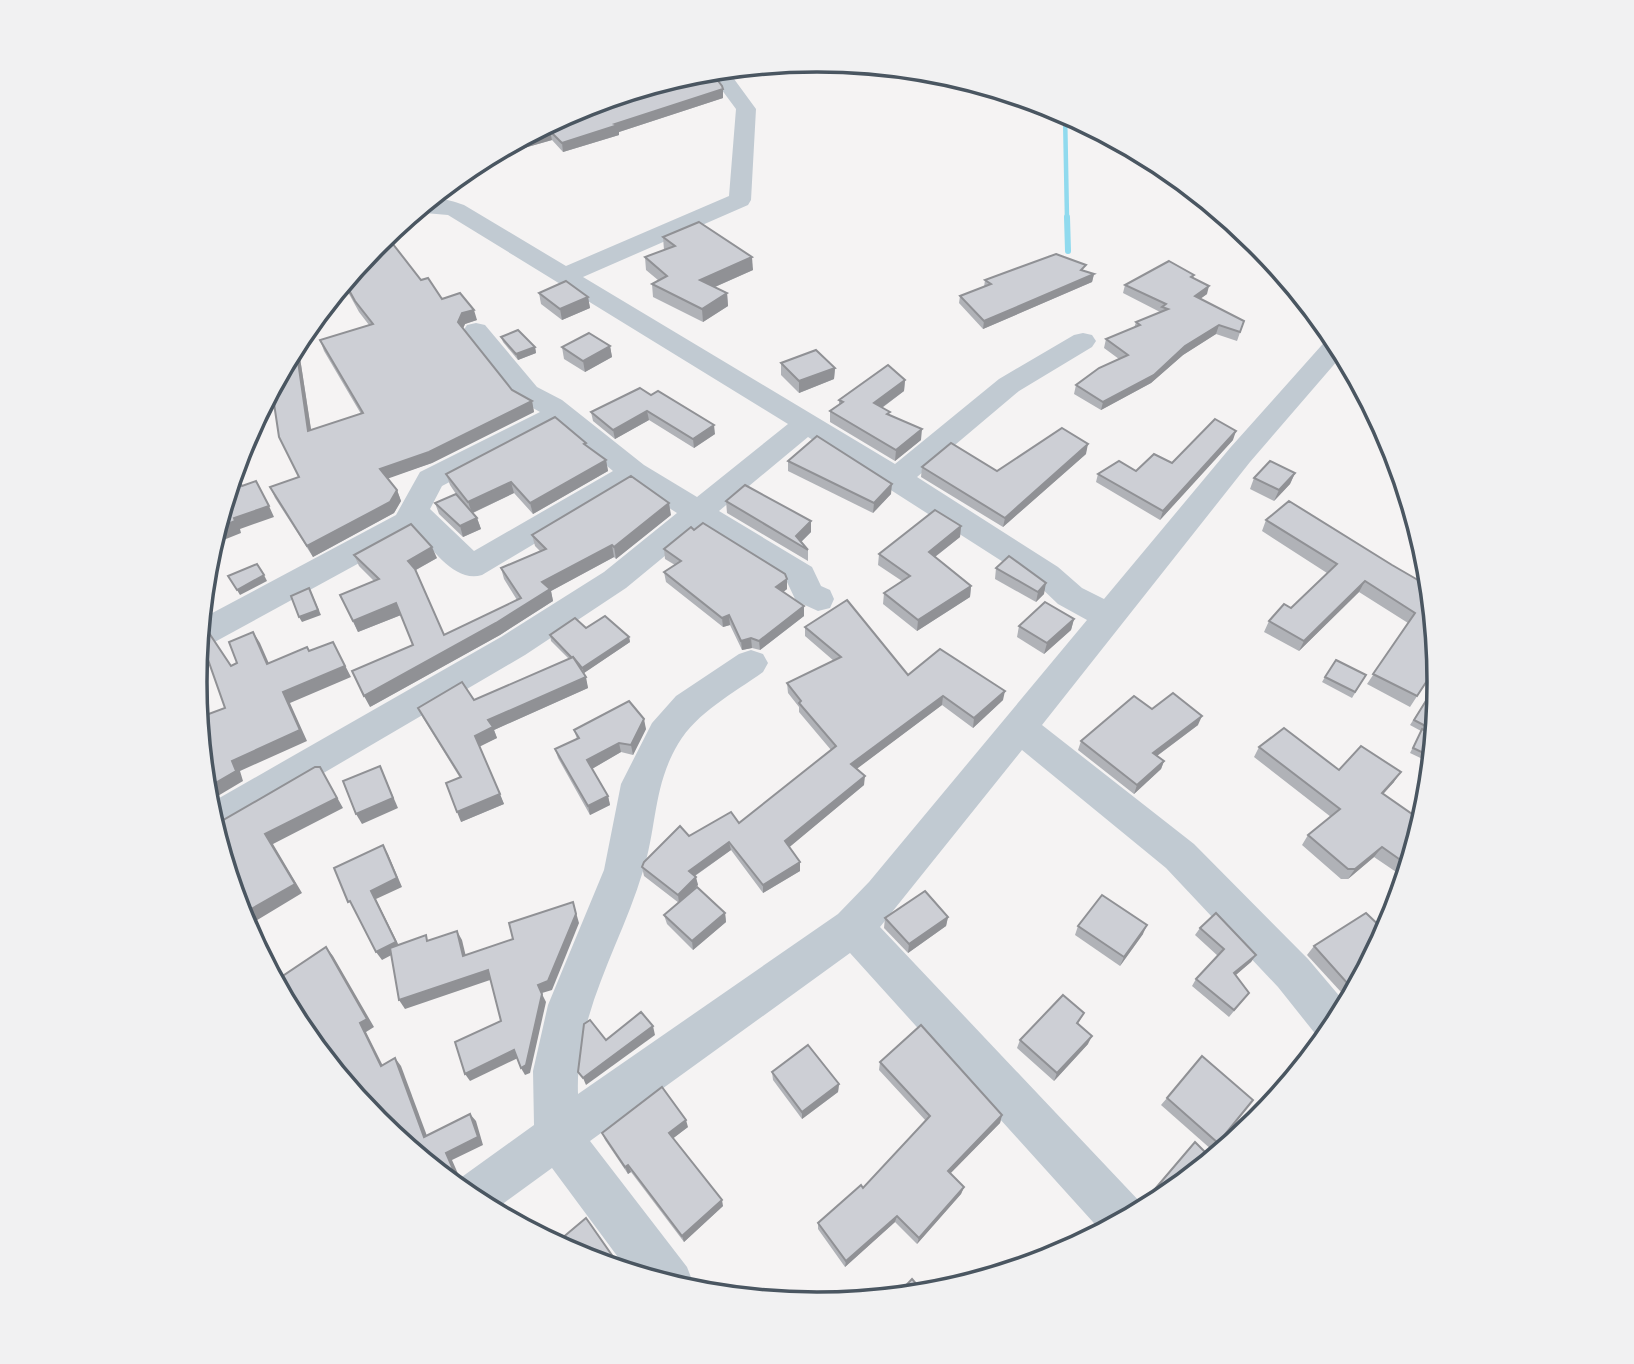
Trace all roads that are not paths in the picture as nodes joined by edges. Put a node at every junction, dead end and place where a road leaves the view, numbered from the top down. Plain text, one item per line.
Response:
1 (724, 79) edge
2 (436, 206) edge
3 (564, 276) junction
4 (475, 331) dead end
5 (1083, 341) dead end
6 (1330, 352) edge
7 (552, 406) junction
8 (807, 424) junction
9 (634, 472) junction
10 (897, 478) junction
11 (697, 511) junction
12 (415, 512) junction
13 (818, 599) dead end
14 (1109, 616) junction
15 (209, 630) edge
16 (751, 663) dead end
17 (1018, 726) junction
18 (222, 815) edge
19 (853, 927) junction
20 (1327, 1015) edge
21 (557, 1136) junction
22 (480, 1191) edge
23 (1117, 1213) edge
24 (659, 1271) edge

1 - 3 street
2 - 3 street
3 - 8 street
4 - 7 street
5 - 10 street
6 - 14 street
7 - 9 street
7 - 12 street
8 - 10 street
8 - 11 street
9 - 11 street
9 - 12 street
10 - 14 street
11 - 13 street
11 - 18 street
12 - 15 street
14 - 17 street
16 - 21 street
17 - 19 street
17 - 20 street
19 - 21 street
19 - 23 street
21 - 22 street
21 - 24 street

